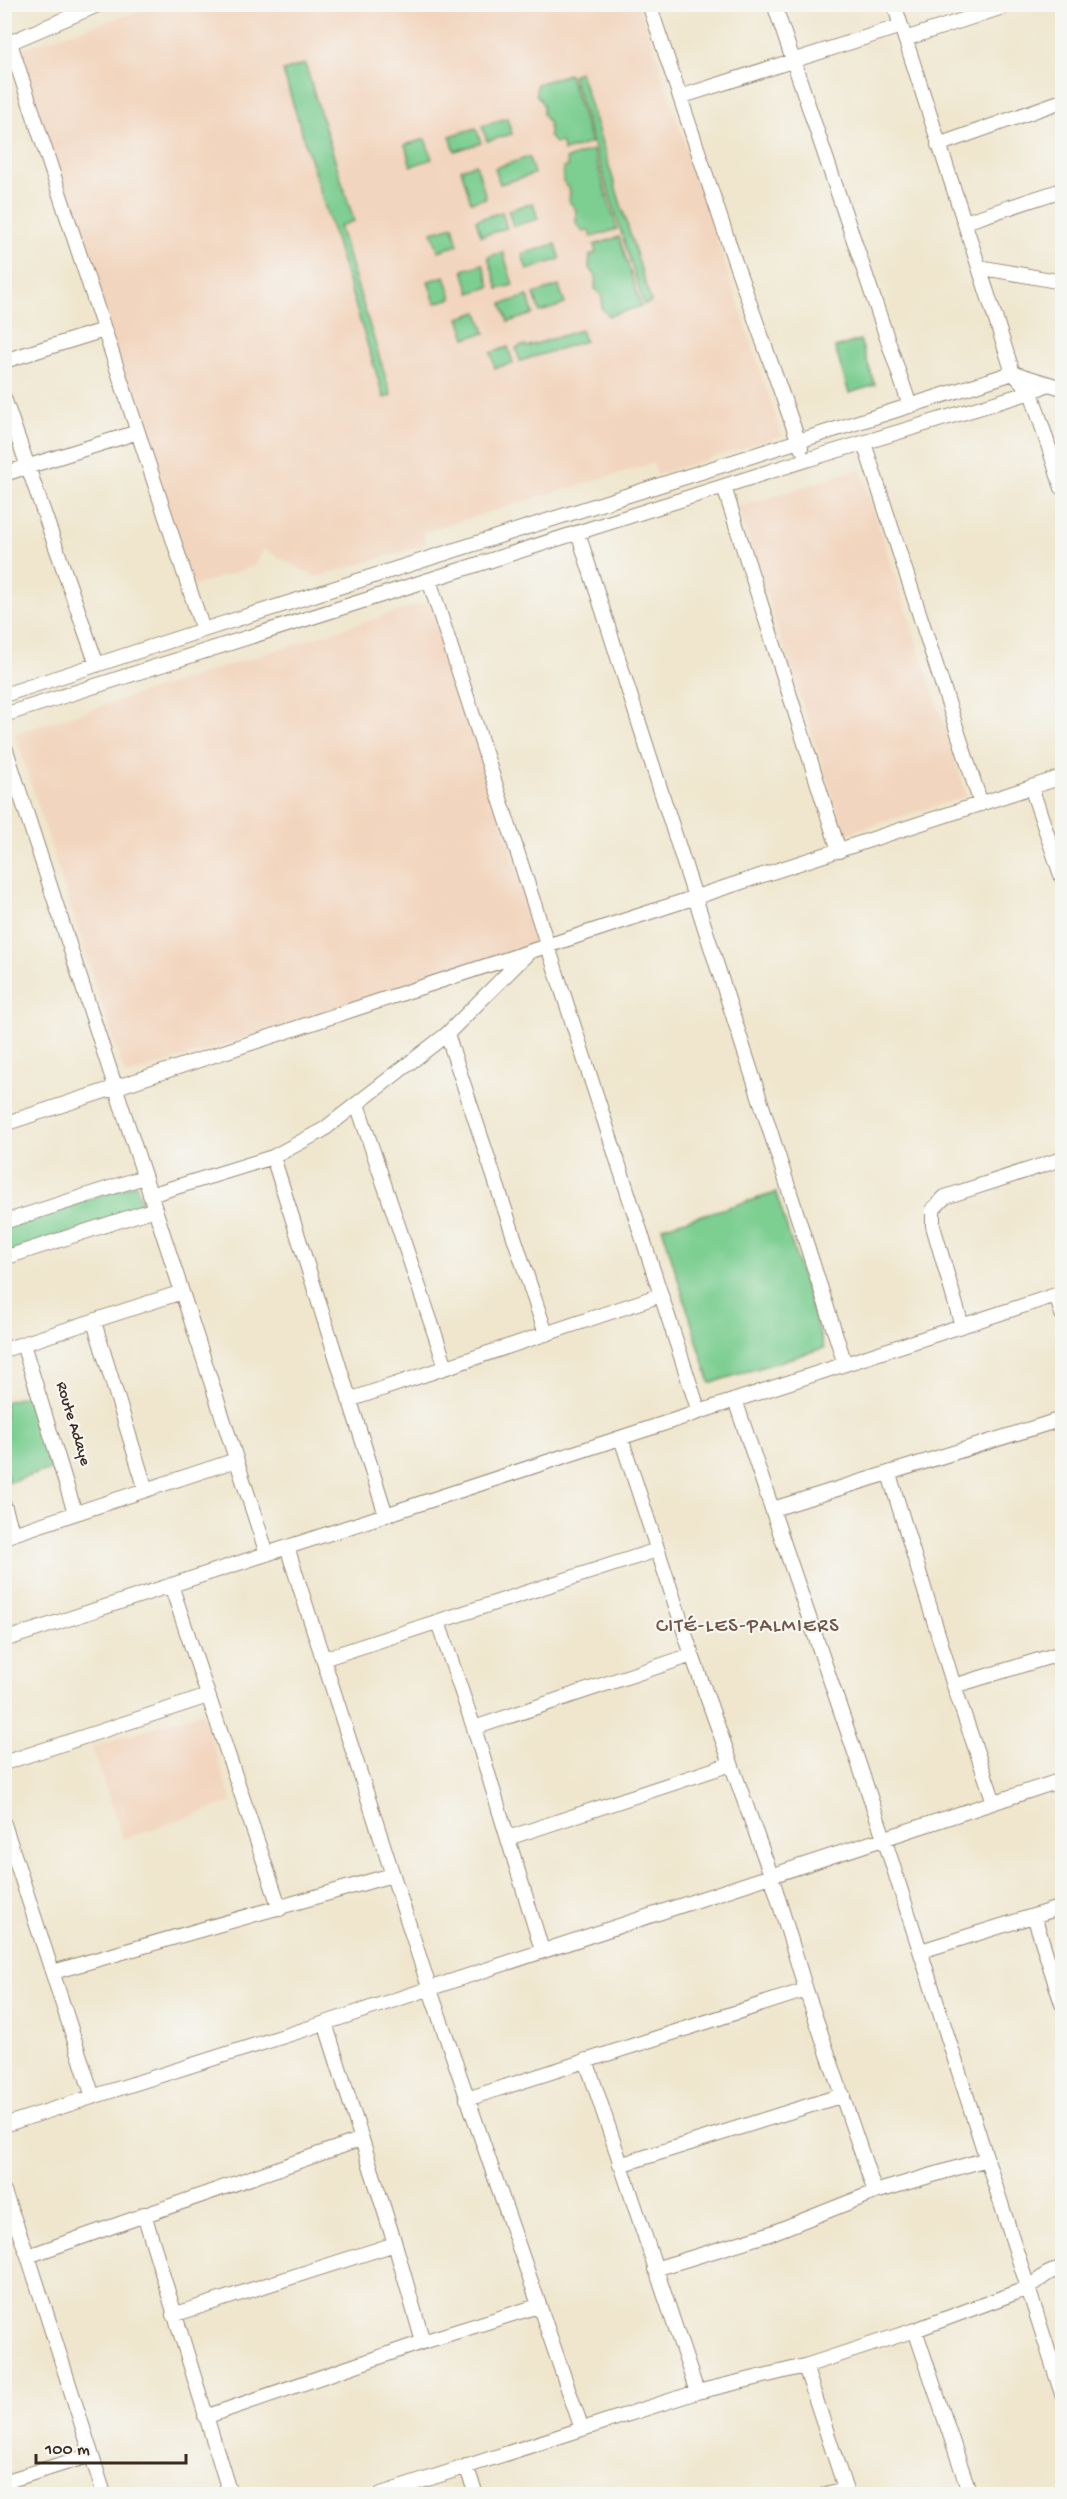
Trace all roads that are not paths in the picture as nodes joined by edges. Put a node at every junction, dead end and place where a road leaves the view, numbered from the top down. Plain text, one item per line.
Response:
1 (100, 4) edge
2 (649, 4) edge
3 (774, 4) edge
4 (894, 4) edge
5 (1012, 4) edge
6 (903, 32) junction
7 (7, 44) edge
8 (793, 61) junction
9 (680, 97) junction
10 (1062, 101) edge
11 (938, 145) junction
12 (1062, 190) edge
13 (964, 222) junction
14 (979, 267) junction
15 (1062, 282) edge
16 (104, 330) junction
17 (4, 361) edge
18 (1013, 373) junction
19 (1046, 385) junction
20 (1062, 388) edge
21 (1031, 392) junction
22 (4, 398) edge
23 (910, 406) junction
24 (138, 432) junction
25 (799, 441) junction
26 (864, 443) junction
27 (806, 460) junction
28 (28, 467) junction
29 (4, 474) edge
30 (724, 487) junction
31 (1062, 488) edge
32 (578, 533) junction
33 (429, 580) junction
34 (203, 630) junction
35 (97, 665) junction
36 (4, 695) edge
37 (4, 715) edge
38 (4, 744) edge
39 (1062, 777) edge
40 (1031, 788) junction
41 (981, 804) junction
42 (839, 851) junction
43 (1062, 878) edge
44 (695, 896) junction
45 (547, 945) junction
46 (531, 950) junction
47 (447, 1034) junction
48 (115, 1087) junction
49 (357, 1104) junction
50 (4, 1124) edge
51 (273, 1157) junction
52 (1062, 1159) edge
53 (144, 1177) junction
54 (153, 1202) junction
55 (4, 1222) edge
56 (4, 1258) edge
57 (182, 1292) junction
58 (1059, 1294) edge
59 (661, 1295) junction
60 (1062, 1314) edge
61 (94, 1322) junction
62 (962, 1326) junction
63 (546, 1334) junction
64 (27, 1346) junction
65 (4, 1350) edge
66 (845, 1364) junction
67 (446, 1367) junction
68 (350, 1400) junction
69 (735, 1400) junction
70 (699, 1412) junction
71 (1062, 1419) edge
72 (621, 1438) junction
73 (236, 1460) junction
74 (889, 1474) junction
75 (146, 1490) junction
76 (4, 1505) edge
77 (773, 1509) junction
78 (78, 1512) junction
79 (386, 1515) junction
80 (9, 1535) edge
81 (287, 1547) junction
82 (657, 1550) junction
83 (267, 1554) junction
84 (171, 1585) junction
85 (438, 1622) junction
86 (4, 1640) edge
87 (1062, 1653) edge
88 (692, 1655) junction
89 (322, 1659) junction
90 (954, 1686) junction
91 (208, 1696) junction
92 (474, 1728) junction
93 (4, 1764) edge
94 (731, 1764) junction
95 (1062, 1780) edge
96 (994, 1802) junction
97 (4, 1824) edge
98 (508, 1838) junction
99 (884, 1838) junction
100 (392, 1875) junction
101 (771, 1875) junction
102 (1062, 1907) edge
103 (280, 1909) junction
104 (1034, 1916) junction
105 (542, 1950) junction
106 (921, 1951) junction
107 (53, 1972) junction
108 (429, 1987) junction
109 (806, 1990) junction
110 (1062, 2004) edge
111 (324, 2023) junction
112 (586, 2060) junction
113 (843, 2095) junction
114 (93, 2097) junction
115 (468, 2099) junction
116 (4, 2125) edge
117 (362, 2139) junction
118 (987, 2159) junction
119 (621, 2165) junction
120 (4, 2192) edge
121 (875, 2192) junction
122 (144, 2214) junction
123 (395, 2244) junction
124 (28, 2256) junction
125 (1062, 2267) edge
126 (655, 2269) junction
127 (1028, 2288) junction
128 (538, 2306) junction
129 (173, 2315) junction
130 (915, 2330) junction
131 (423, 2342) junction
132 (805, 2366) junction
133 (697, 2392) junction
134 (1062, 2394) edge
135 (205, 2417) junction
136 (582, 2429) junction
137 (92, 2455) junction
138 (466, 2466) junction
139 (4, 2482) edge
140 (846, 2492) edge
141 (104, 2494) edge
142 (230, 2494) edge
143 (381, 2494) edge
144 (476, 2494) edge
145 (826, 2494) edge
146 (970, 2494) edge

1 - 7 street
2 - 9 street
3 - 8 street
4 - 6 street
5 - 6 street
6 - 8 street
6 - 11 street
7 - 16 street
8 - 9 street
8 - 23 street
9 - 25 street
10 - 11 street
11 - 13 street
12 - 13 street
13 - 14 street
14 - 15 street
14 - 18 street
16 - 17 street
16 - 24 street
18 - 19 street
18 - 21 street
18 - 23 street
19 - 20 street
19 - 21 street
21 - 26 street
21 - 31 street
22 - 28 street
23 - 25 street
24 - 28 street
24 - 34 street
25 - 27 street
25 - 34 street
26 - 27 street
26 - 41 street
27 - 30 street
28 - 29 street
28 - 35 street
30 - 32 street
30 - 42 street
32 - 33 street
32 - 44 street
33 - 37 street
33 - 45 street
34 - 35 street
35 - 36 street
38 - 48 street
39 - 40 street
40 - 41 street
40 - 43 street
41 - 42 street
42 - 44 street
44 - 45 street
44 - 66 street
45 - 46 street
45 - 59 street
46 - 47 street
46 - 48 street
47 - 49 street
47 - 63 street
48 - 50 street
48 - 53 street
49 - 51 street
49 - 67 street
51 - 54 street
51 - 68 street
52 - 62 street
53 - 54 street
53 - 55 street
54 - 56 street
54 - 57 street
57 - 61 street
57 - 73 street
58 - 60 street
58 - 62 street
59 - 63 street
59 - 70 street
61 - 64 street
61 - 75 street
62 - 66 street
63 - 67 street
64 - 65 street
64 - 78 street
66 - 69 street
67 - 68 street
68 - 79 street
69 - 70 street
69 - 77 street
70 - 72 street
71 - 74 street
72 - 79 street
72 - 82 street
73 - 75 street
73 - 83 street
74 - 77 street
74 - 90 street
75 - 78 street
76 - 80 street
77 - 99 street
78 - 80 street
79 - 81 street
81 - 83 street
81 - 89 street
82 - 85 street
82 - 88 street
83 - 84 street
84 - 86 street
84 - 91 street
85 - 89 street
85 - 92 street
87 - 90 street
88 - 92 street
88 - 94 street
89 - 100 street
90 - 96 street
91 - 93 street
91 - 103 street
92 - 98 street
94 - 98 street
94 - 101 street
95 - 96 street
96 - 99 street
97 - 107 street
98 - 105 street
99 - 101 street
99 - 106 street
100 - 103 street
100 - 108 street
101 - 105 street
101 - 109 street
102 - 104 street
103 - 107 street
104 - 106 street
104 - 110 street
105 - 108 street
106 - 118 street
107 - 114 street
108 - 111 street
108 - 115 street
109 - 112 street
109 - 113 street
111 - 114 street
111 - 117 street
112 - 115 street
112 - 119 street
113 - 119 street
113 - 121 street
114 - 116 street
115 - 128 street
117 - 122 street
117 - 123 street
118 - 121 street
118 - 127 street
119 - 126 street
120 - 124 street
121 - 126 street
122 - 124 street
122 - 129 street
123 - 129 street
123 - 131 street
124 - 137 street
125 - 127 street
126 - 133 street
127 - 130 street
127 - 134 street
128 - 131 street
128 - 136 street
129 - 135 street
130 - 132 street
130 - 146 street
131 - 135 street
132 - 133 street
132 - 140 street
133 - 136 street
135 - 142 street
136 - 138 street
137 - 139 street
137 - 141 street
138 - 143 street
138 - 144 street
140 - 145 street

